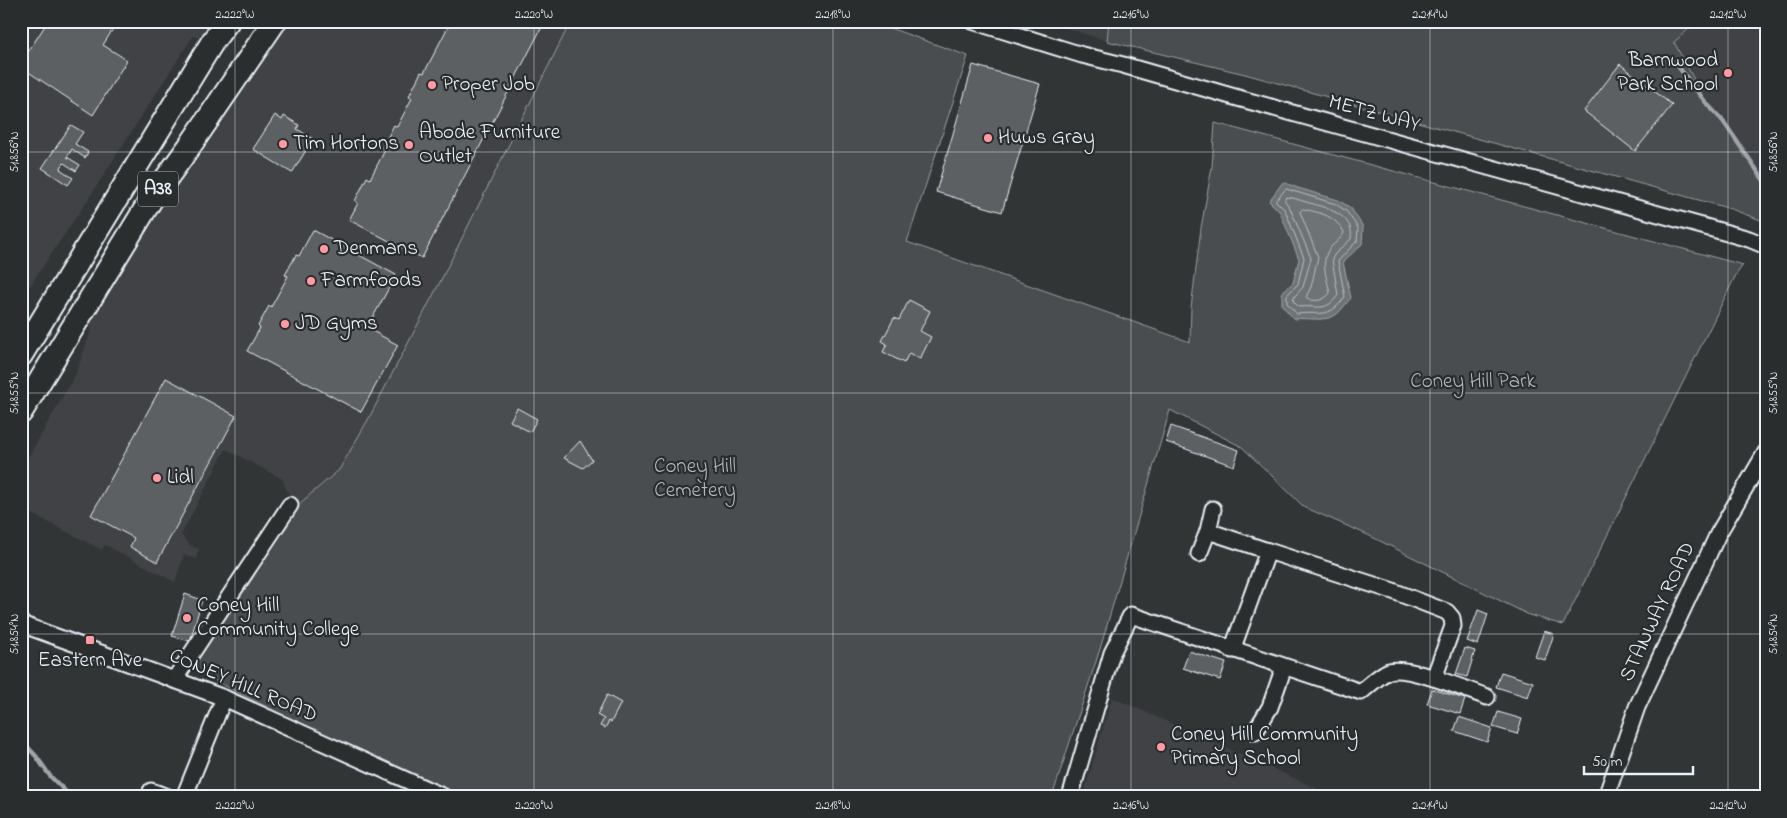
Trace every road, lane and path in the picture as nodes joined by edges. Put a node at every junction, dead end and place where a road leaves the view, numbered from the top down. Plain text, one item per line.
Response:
1 (228, 21) edge
2 (275, 21) edge
3 (972, 21) edge
4 (1766, 246) edge
5 (21, 354) edge
6 (21, 412) edge
7 (1766, 452) edge
8 (290, 505) dead end
9 (1213, 509) dead end
10 (1208, 531) junction
11 (1268, 551) junction
12 (1199, 554) dead end
13 (21, 624) edge
14 (1232, 650) junction
15 (1284, 667) junction
16 (1434, 678) junction
17 (174, 680) junction
18 (1487, 697) dead end
19 (224, 698) junction
20 (1255, 732) dead end
21 (151, 791) dead end
22 (168, 797) edge
23 (184, 797) edge
24 (444, 797) edge
25 (1070, 797) edge
26 (1606, 797) edge

1 - 5 highway, A38
2 - 6 highway, A38
3 - 4 street, METZ WAY
7 - 26 street, STANWAY ROAD
8 - 17 street
9 - 10 street
10 - 11 street
10 - 12 street
11 - 14 street
11 - 16 street
13 - 17 street, CONEY HILL ROAD
14 - 15 street
14 - 25 street
15 - 16 street
15 - 20 street
16 - 18 street
17 - 19 street, CONEY HILL ROAD
19 - 23 street
19 - 24 street, CONEY HILL ROAD
21 - 22 street

